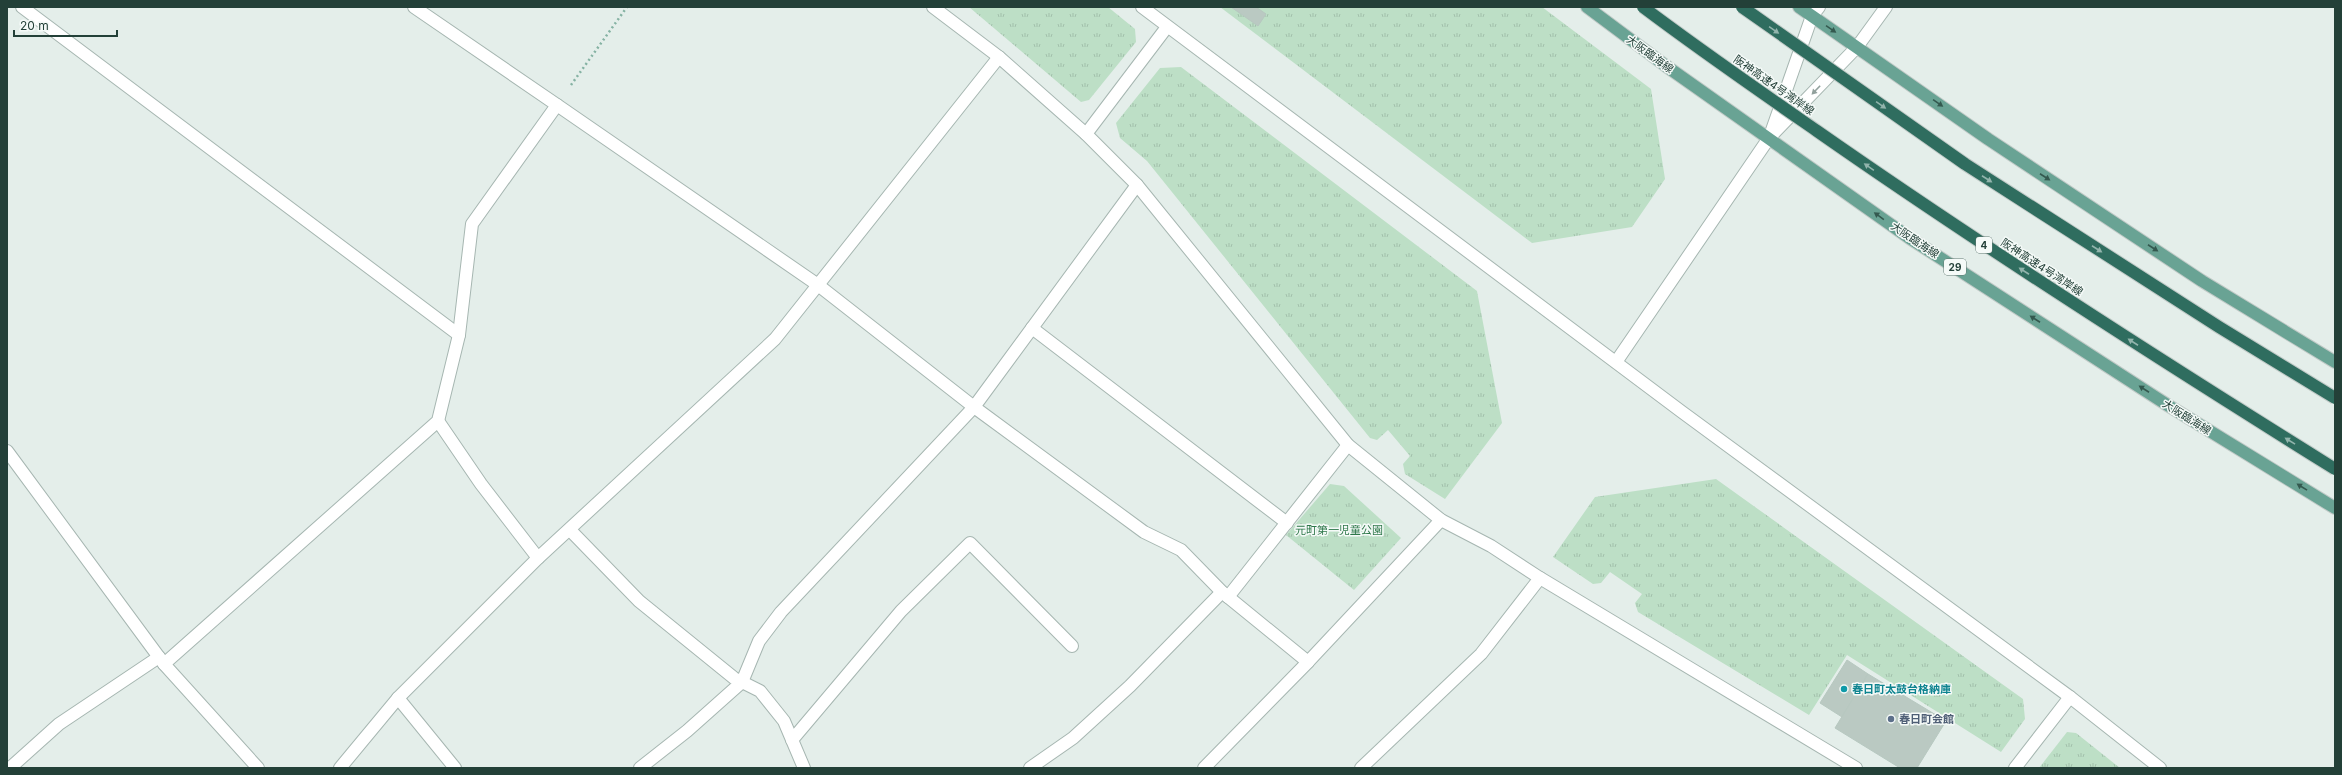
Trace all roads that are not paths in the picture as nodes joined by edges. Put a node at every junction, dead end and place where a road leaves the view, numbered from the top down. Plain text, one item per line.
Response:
1 (22, 7) edge
2 (414, 7) edge
3 (933, 7) edge
4 (1142, 7) edge
5 (1587, 7) edge
6 (1643, 7) edge
7 (1742, 7) edge
8 (1799, 7) edge
9 (1886, 7) edge
10 (1816, 12) edge
11 (1167, 27) junction
12 (1858, 47) junction
13 (999, 57) junction
14 (557, 105) junction
15 (1086, 134) junction
16 (1769, 138) junction
17 (1136, 185) junction
18 (818, 285) junction
19 (1032, 328) junction
20 (459, 335) junction
21 (1616, 362) junction
22 (2335, 362) edge
23 (2335, 398) edge
24 (974, 407) junction
25 (438, 421) junction
26 (1348, 445) junction
27 (7, 451) edge
28 (2335, 469) edge
29 (2335, 508) edge
30 (1441, 520) junction
31 (1287, 523) junction
32 (570, 530) junction
33 (538, 558) junction
34 (1540, 578) junction
35 (1225, 595) junction
36 (1072, 646) dead end
37 (162, 660) junction
38 (1308, 662) junction
39 (742, 682) junction
40 (2070, 697) junction
41 (398, 698) junction
42 (792, 740) junction
43 (10, 768) edge
44 (258, 768) edge
45 (340, 768) edge
46 (455, 768) edge
47 (640, 768) edge
48 (804, 768) edge
49 (1030, 768) edge
50 (1204, 768) edge
51 (1361, 768) edge
52 (1856, 768) edge
53 (2015, 768) edge
54 (2160, 768) edge

1 - 20 street
2 - 14 street
3 - 13 street
4 - 11 street
5 - 16 main road, 大阪臨海線 / 29
28 -> 6 highway, 阪神高速4号湾岸線 / 4, bridge
7 -> 23 highway, bridge
8 - 10 main road
9 - 12 street
10 -> 12 main road
10 - 16 street
11 - 15 street
11 - 21 street
12 -> 16 street
12 -> 22 main road
13 - 15 street
13 - 18 street
14 - 18 street
14 - 20 street
15 - 17 street
16 - 21 street
29 -> 16 main road, 大阪臨海線 / 29
17 - 19 street
17 - 26 street
18 - 24 street
18 - 32 street
19 - 24 street
19 - 31 street
20 - 25 street
21 - 40 street
24 - 35 street
24 - 39 street
25 - 33 street
25 - 37 street
26 - 30 street
26 - 31 street
27 - 37 street
30 - 34 street
30 - 38 street
31 - 35 street
32 - 33 street
32 - 39 street
33 - 41 street
34 - 51 street
34 - 52 street
35 - 38 street
35 - 49 street
36 - 42 street
37 - 43 street
37 - 44 street
38 - 50 street
39 - 42 street
39 - 47 street
40 - 53 street
40 - 54 street
41 - 45 street
41 - 46 street
42 - 48 street

